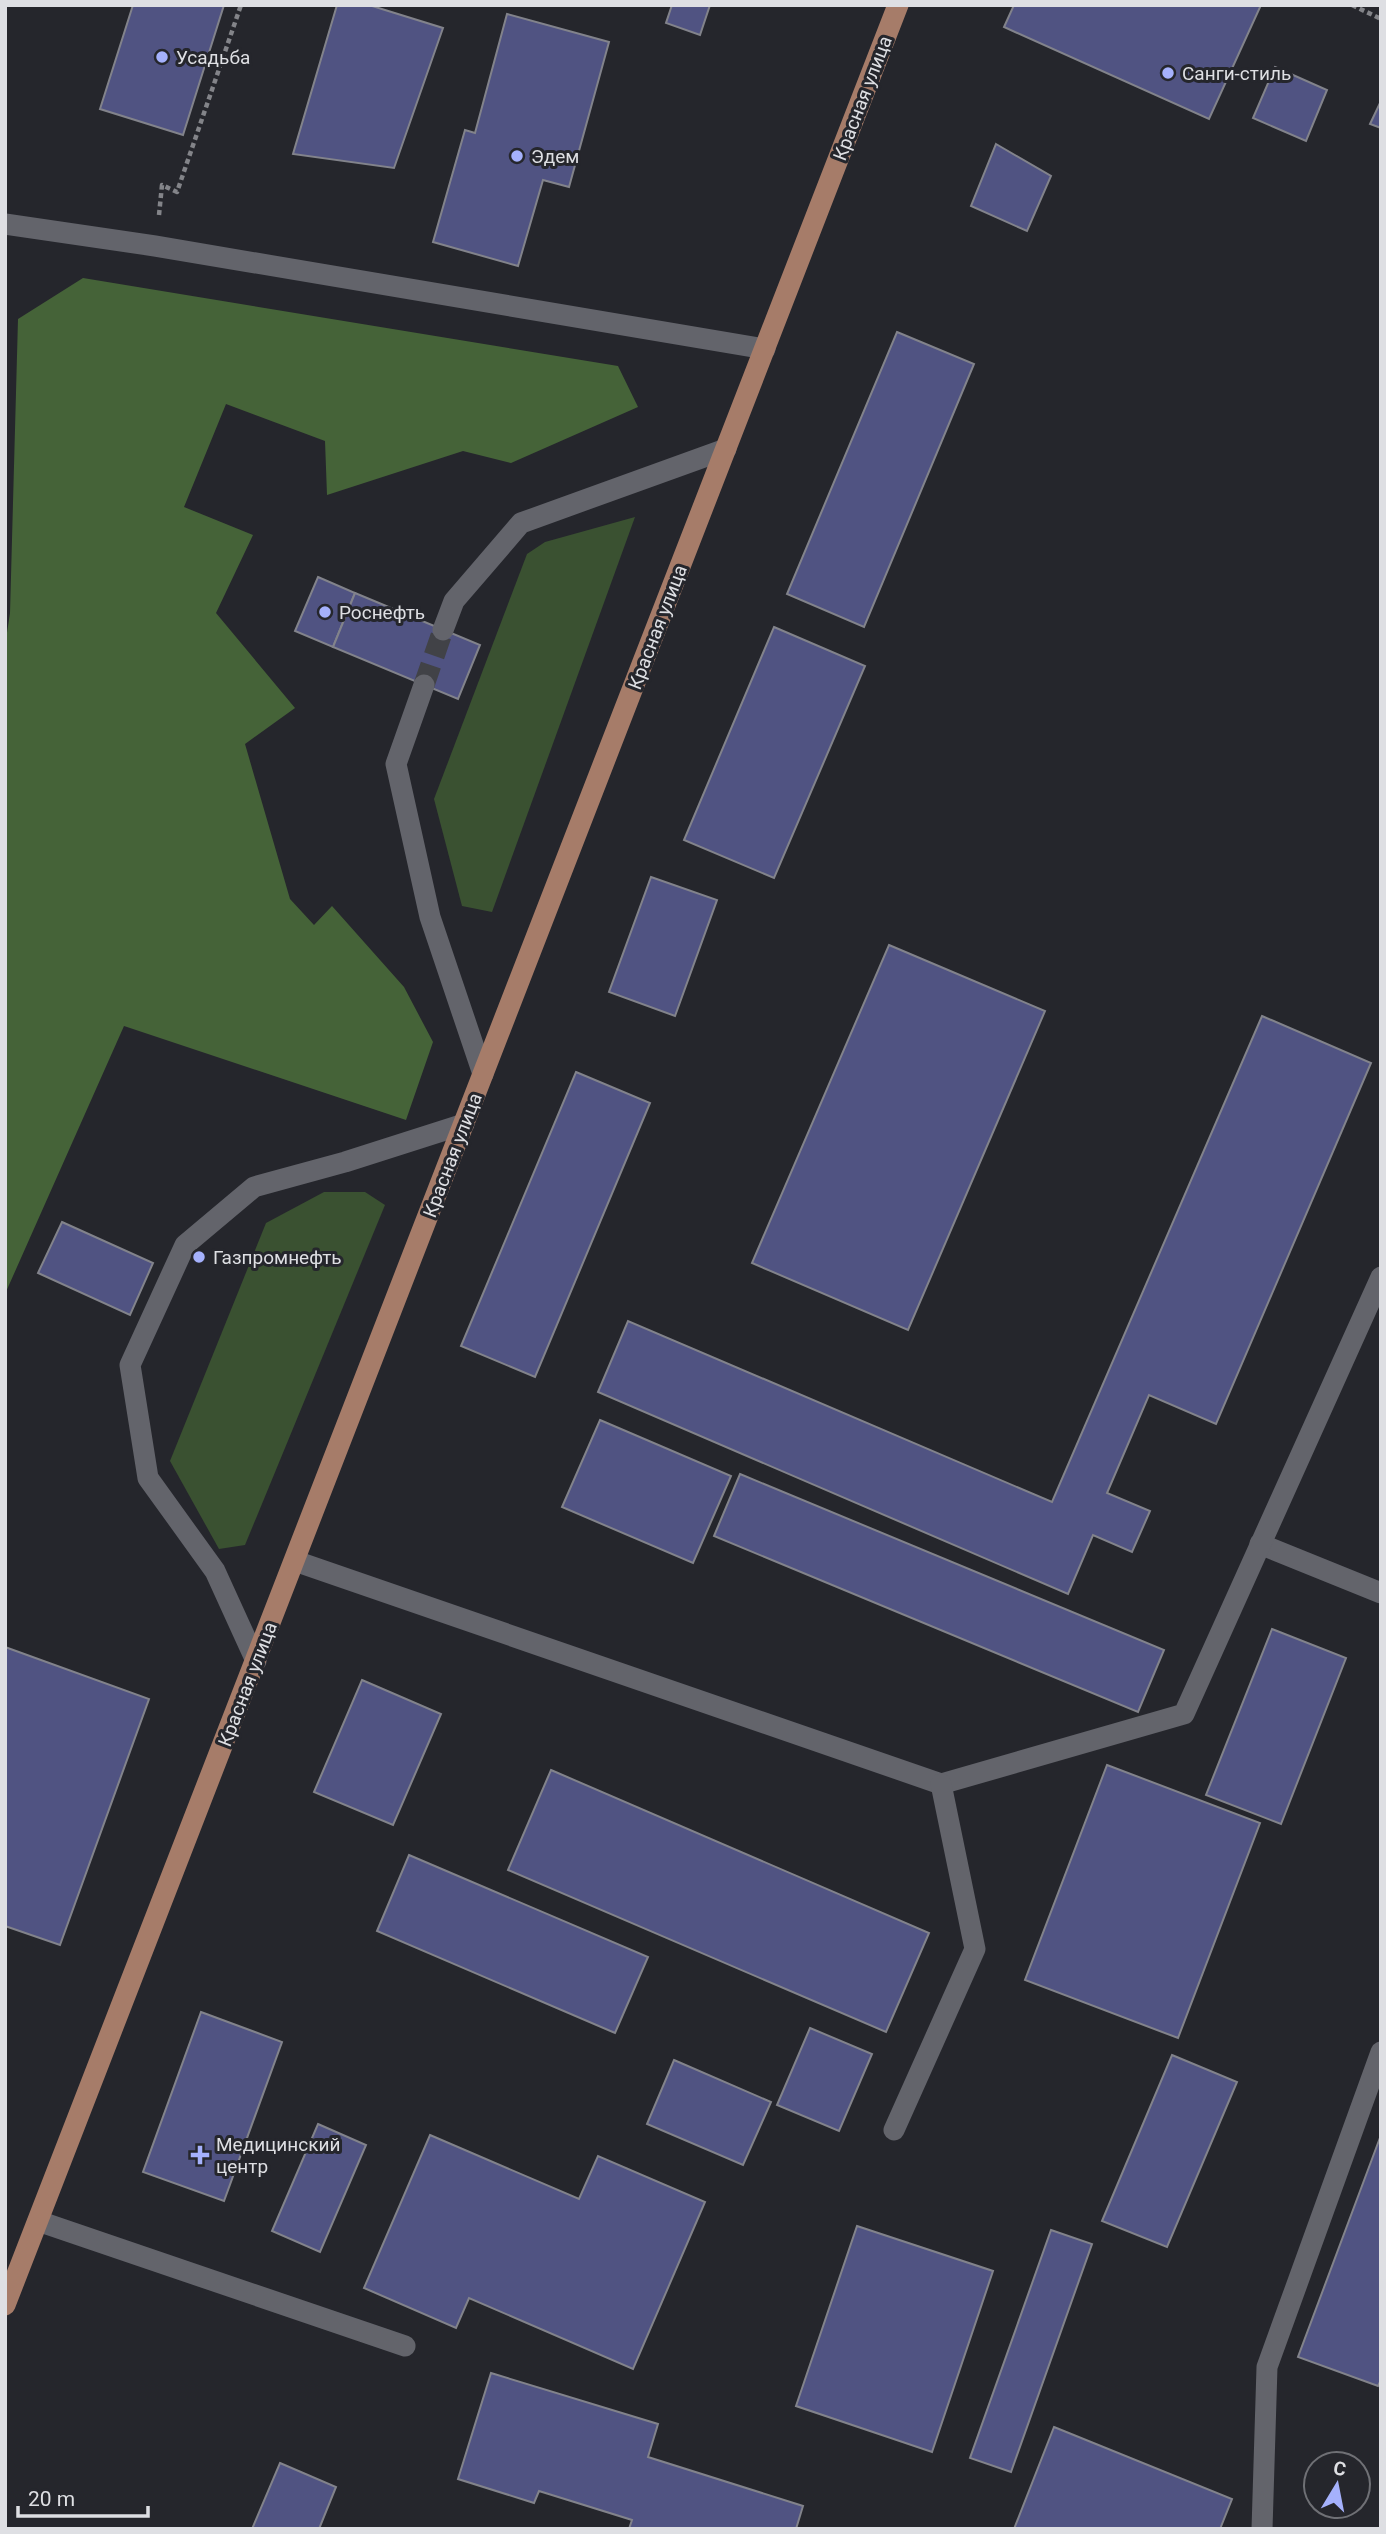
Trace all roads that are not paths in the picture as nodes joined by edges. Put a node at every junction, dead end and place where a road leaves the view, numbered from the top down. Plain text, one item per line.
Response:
1 (898, 5) edge
2 (5, 224) edge
3 (765, 349) junction
4 (726, 449) junction
5 (443, 630) tunnel mouth
6 (424, 685) tunnel mouth
7 (483, 1074) junction
8 (464, 1124) junction
9 (1381, 1277) edge
10 (1260, 1544) junction
11 (295, 1560) junction
12 (1381, 1593) edge
13 (256, 1661) junction
14 (941, 1784) junction
15 (1381, 2052) edge
16 (894, 2130) dead end
17 (38, 2221) junction
18 (5, 2305) edge
19 (405, 2346) dead end
20 (1262, 2529) edge

1 - 3 main road, Красная улица
2 - 3 lane
3 - 4 main road, Красная улица
4 - 5 lane
4 - 7 main road, Красная улица
6 - 7 lane
7 - 8 main road, Красная улица
8 - 11 main road, Красная улица
8 - 13 lane
9 - 10 lane
10 - 12 lane
10 - 14 lane
11 - 13 main road, Красная улица
11 - 14 lane
13 - 17 main road, Красная улица
14 - 16 lane
15 - 20 lane
17 - 18 main road, Красная улица
17 - 19 lane

